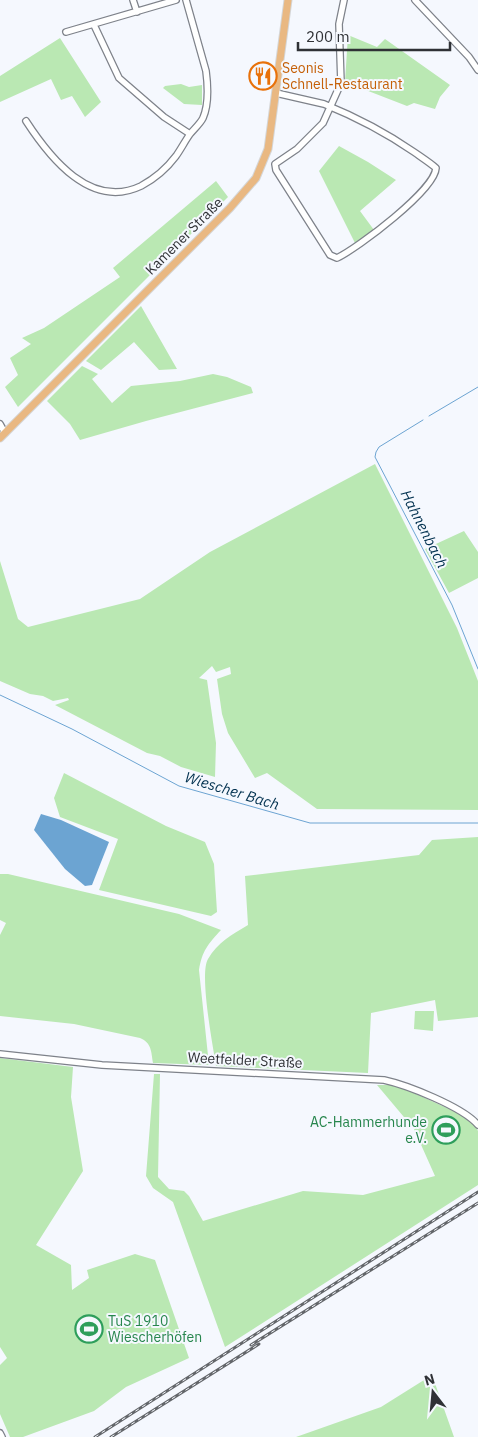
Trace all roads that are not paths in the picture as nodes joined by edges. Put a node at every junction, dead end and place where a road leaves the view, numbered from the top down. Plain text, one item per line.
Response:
1 (133, 0) edge
2 (176, 0) edge
3 (186, 0) edge
4 (288, 0) edge
5 (344, 0) edge
6 (415, 0) edge
7 (136, 12) junction
8 (94, 25) junction
9 (66, 32) dead end
10 (478, 70) edge
11 (276, 93) junction
12 (331, 107) junction
13 (26, 121) dead end
14 (190, 134) junction
15 (0, 424) edge
16 (3, 436) edge
17 (0, 1054) edge
18 (478, 1125) edge
19 (0, 1433) edge
20 (2, 1437) edge

1 - 7 street
2 - 7 street
3 - 14 street
4 - 11 main road, Kamener Straße
5 - 12 street
6 - 10 street
7 - 8 street
8 - 9 street
8 - 14 street
11 - 12 street
11 - 16 main road, Kamener Straße
12 - 12 street
13 - 14 street
15 - 16 street
17 - 18 street, Weetfelder Straße
19 - 20 street

